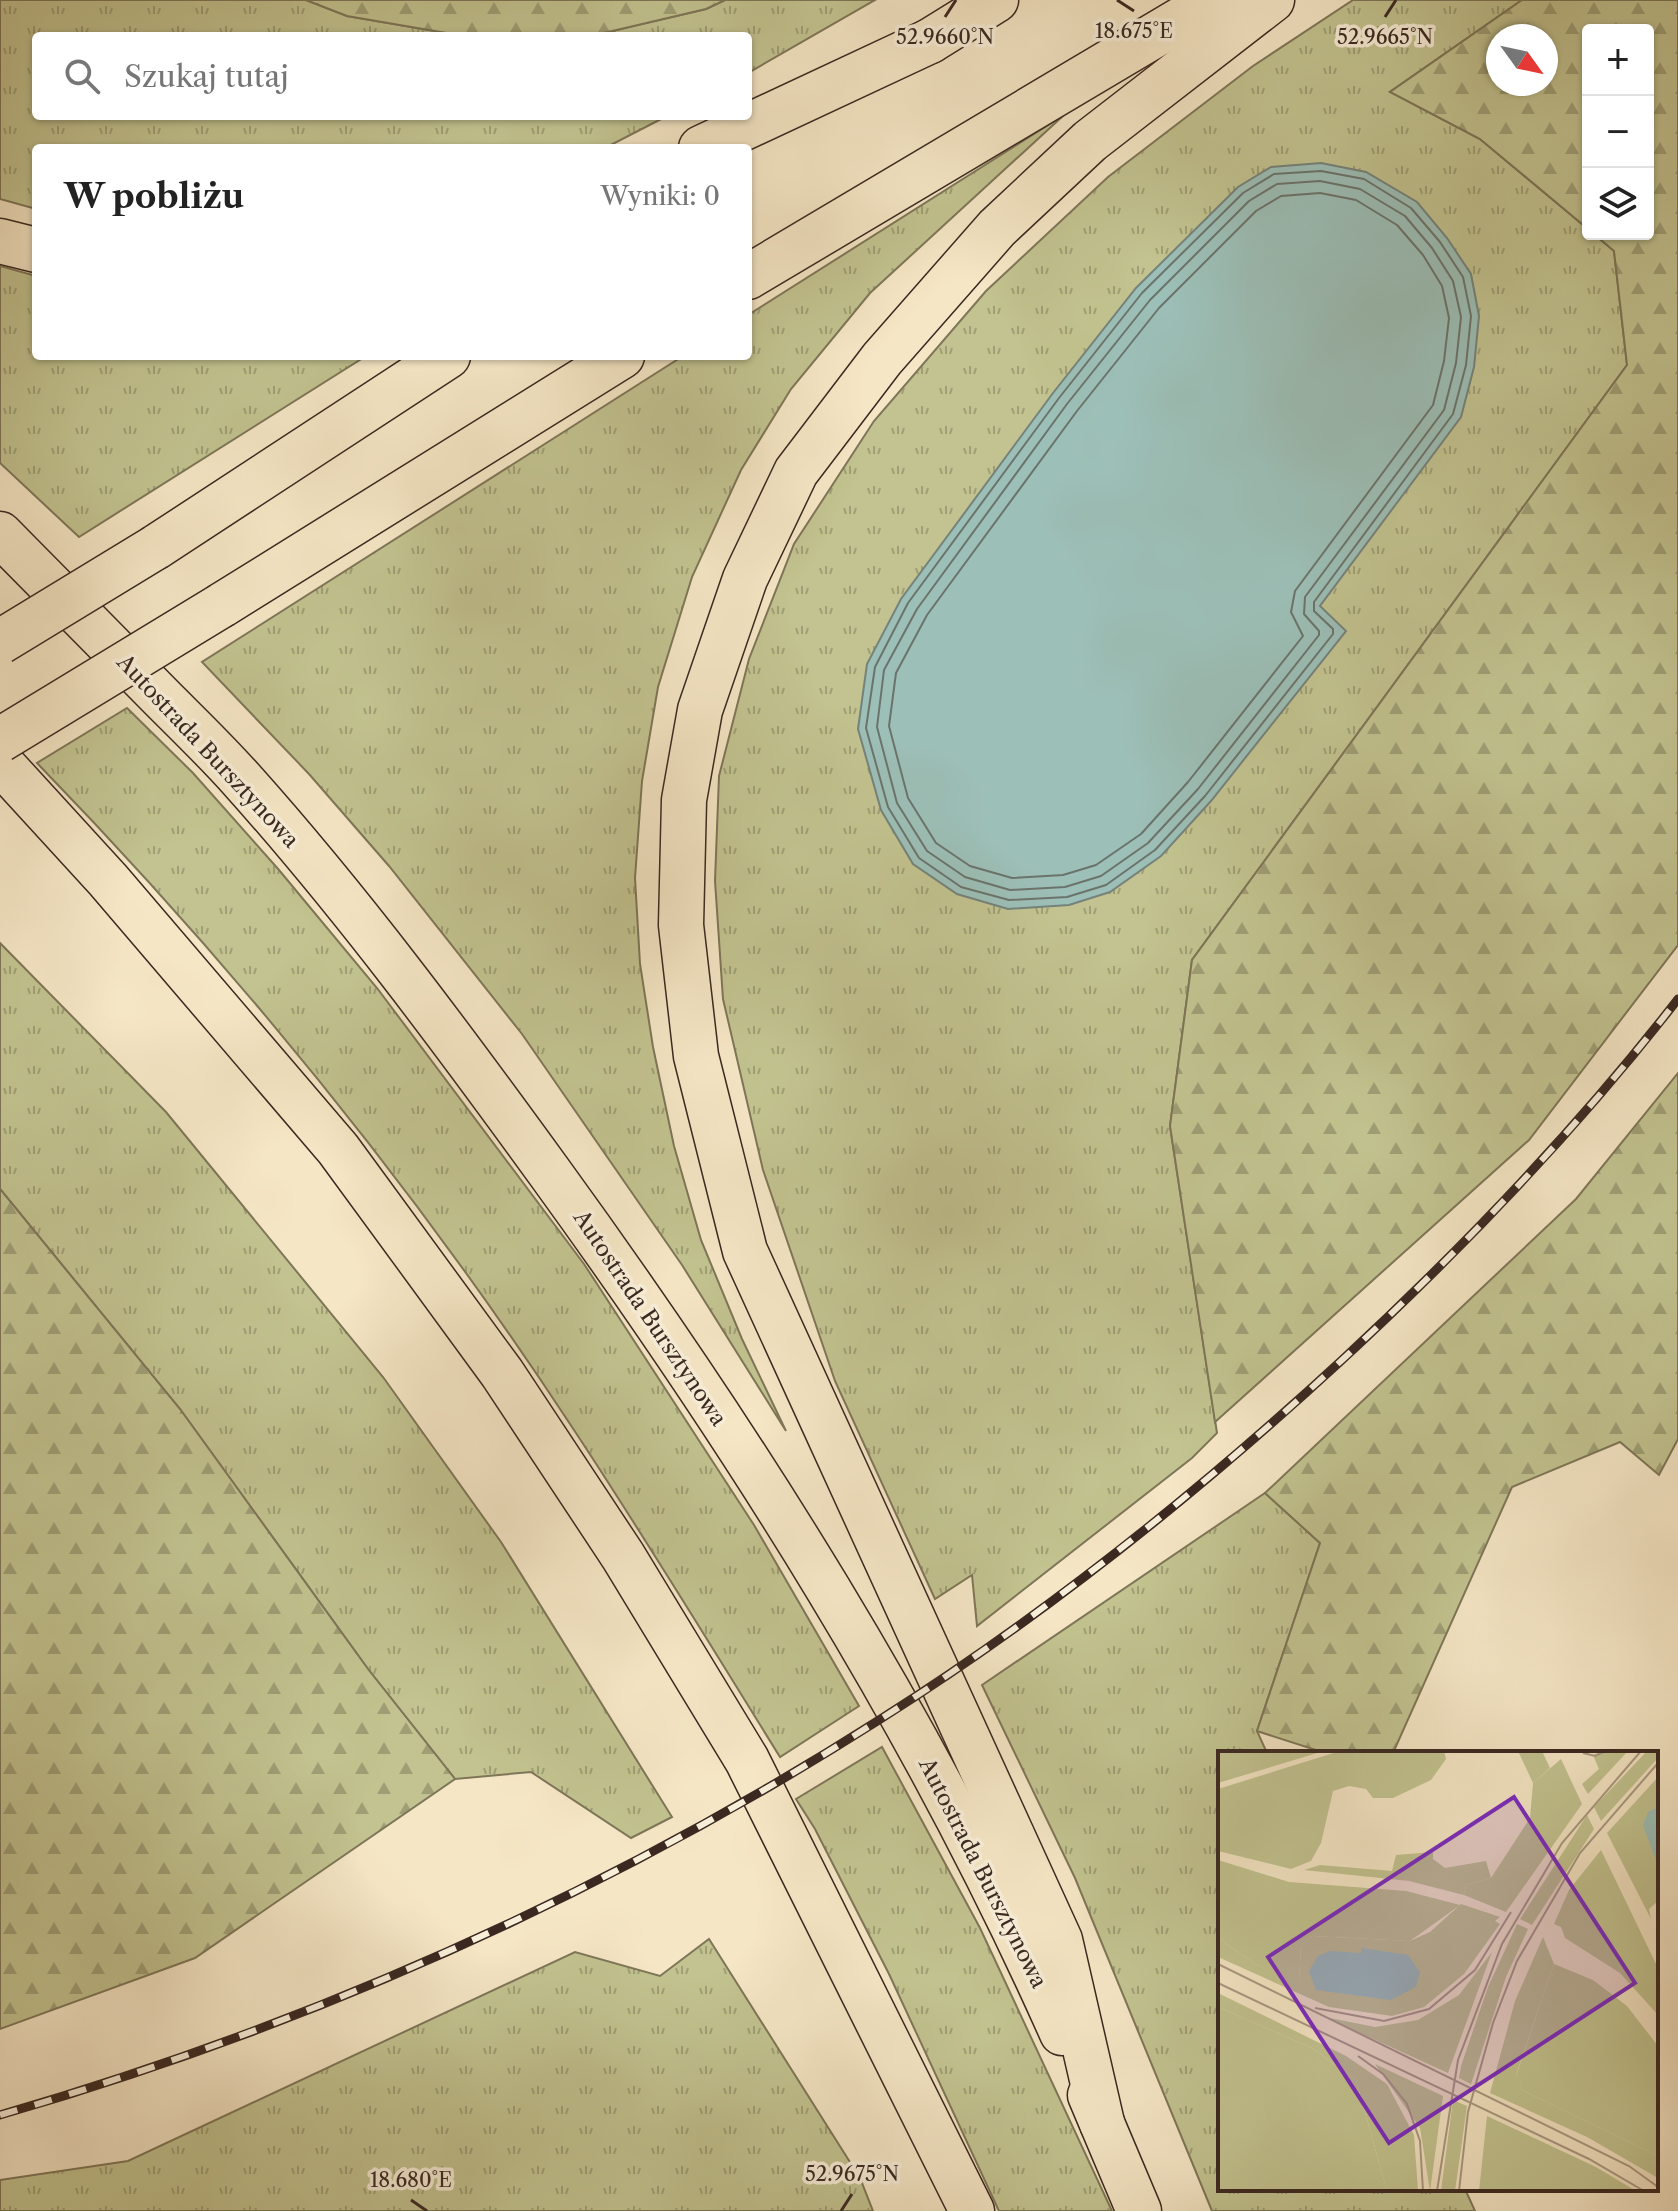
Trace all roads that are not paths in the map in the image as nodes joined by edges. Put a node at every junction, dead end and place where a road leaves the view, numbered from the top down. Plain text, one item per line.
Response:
1 (996, 0) edge
2 (1214, 0) edge
3 (1272, 0) edge
4 (930, 41) junction
5 (710, 144) edge
6 (752, 157) edge
7 (0, 241) edge
8 (32, 249) edge
9 (752, 275) edge
10 (442, 360) edge
11 (616, 360) edge
12 (0, 534) edge
13 (0, 642) edge
14 (0, 740) edge
15 (0, 762) edge
16 (1102, 2123) junction
17 (972, 2211) edge
18 (1139, 2211) edge

1 - 4 highway
2 - 9 highway
3 - 16 highway
4 - 5 highway
4 - 6 highway
7 - 8 highway
10 - 13 highway, bridge
11 - 14 highway, bridge
12 - 16 highway, Autostrada Bursztynowa
15 - 17 highway
16 - 18 highway, Autostrada Bursztynowa

